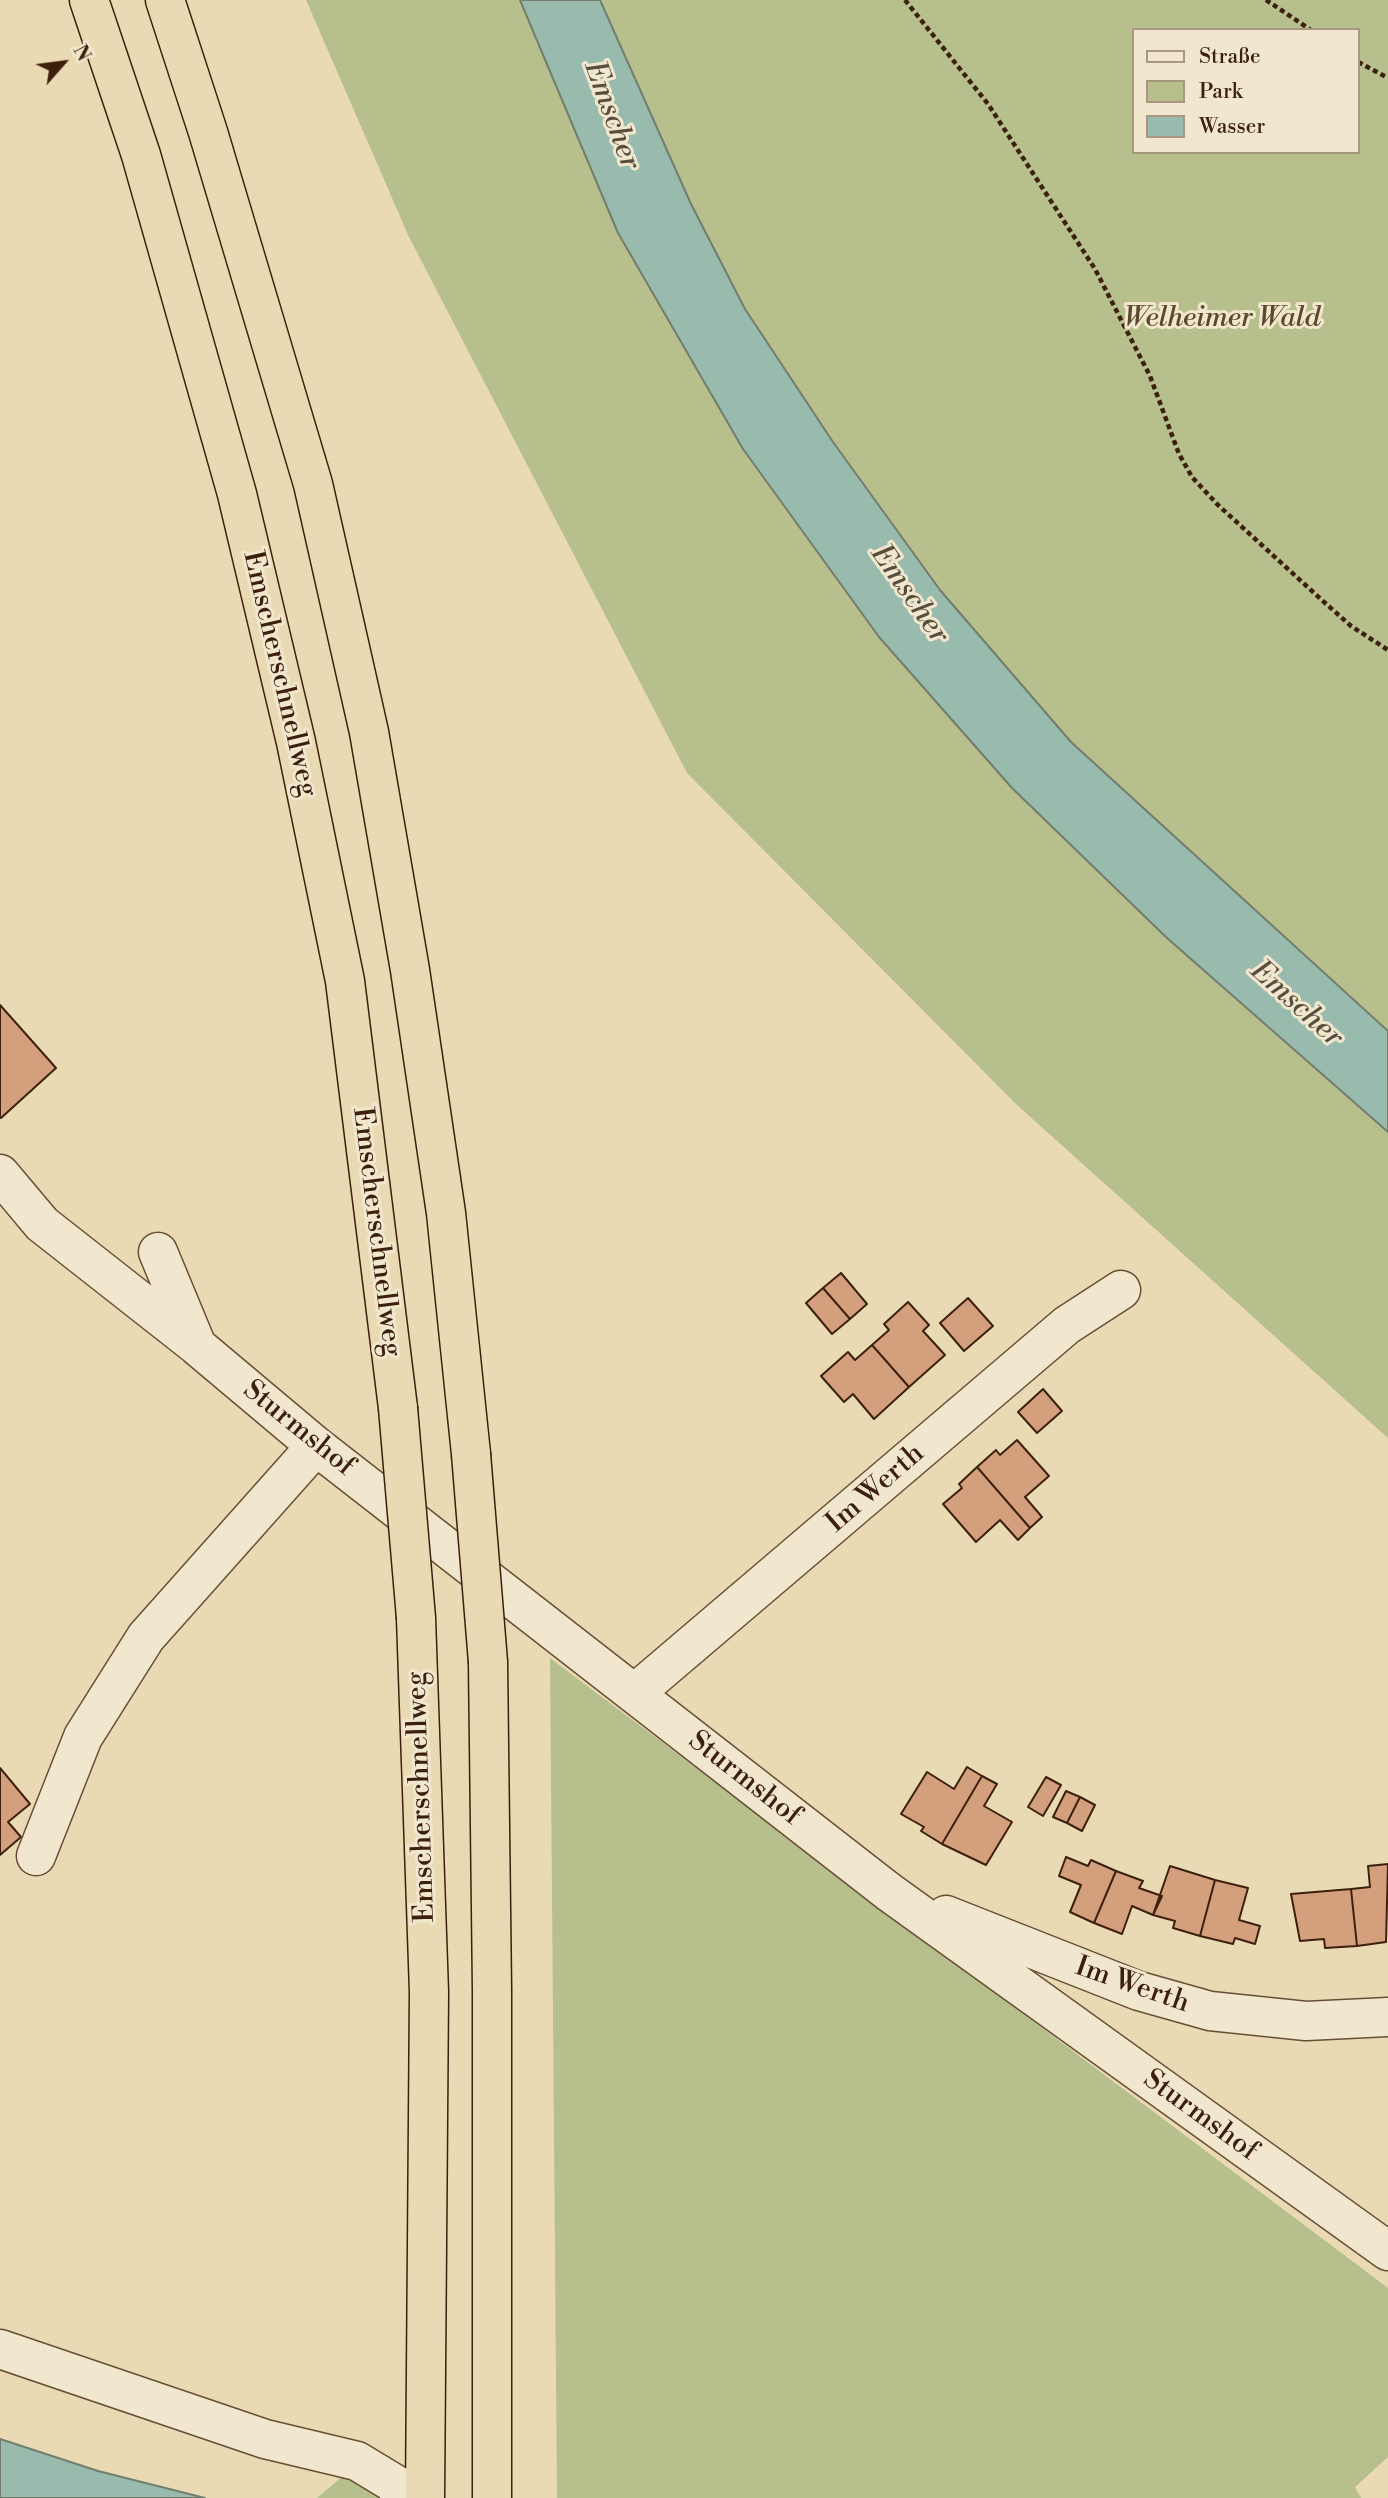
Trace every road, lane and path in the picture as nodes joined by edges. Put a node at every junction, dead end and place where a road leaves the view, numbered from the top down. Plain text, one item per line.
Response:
1 (89, 0) edge
2 (165, 0) edge
3 (905, 0) edge
4 (1266, 0) edge
5 (1308, 28) edge
6 (1360, 63) edge
7 (1388, 78) edge
8 (1388, 650) edge
9 (0, 1174) edge
10 (158, 1252) dead end
11 (1121, 1290) dead end
12 (197, 1346) junction
13 (316, 1446) junction
14 (635, 1693) junction
15 (36, 1856) dead end
16 (889, 1892) junction
17 (1388, 2017) edge
18 (1388, 2251) edge
19 (0, 2349) edge
20 (399, 2498) edge
21 (425, 2498) edge
22 (492, 2498) edge

1 - 21 highway, Emscherschnellweg, bridge
2 - 22 highway, bridge
3 - 8 path
4 - 5 path
6 - 7 path
9 - 12 street
10 - 12 street, Sturmshof
11 - 14 street, Im Werth
12 - 13 street, Sturmshof
13 - 14 street, Sturmshof
13 - 15 street
14 - 16 street, Sturmshof
16 - 17 street, Im Werth
16 - 18 street, Sturmshof
19 - 20 street

